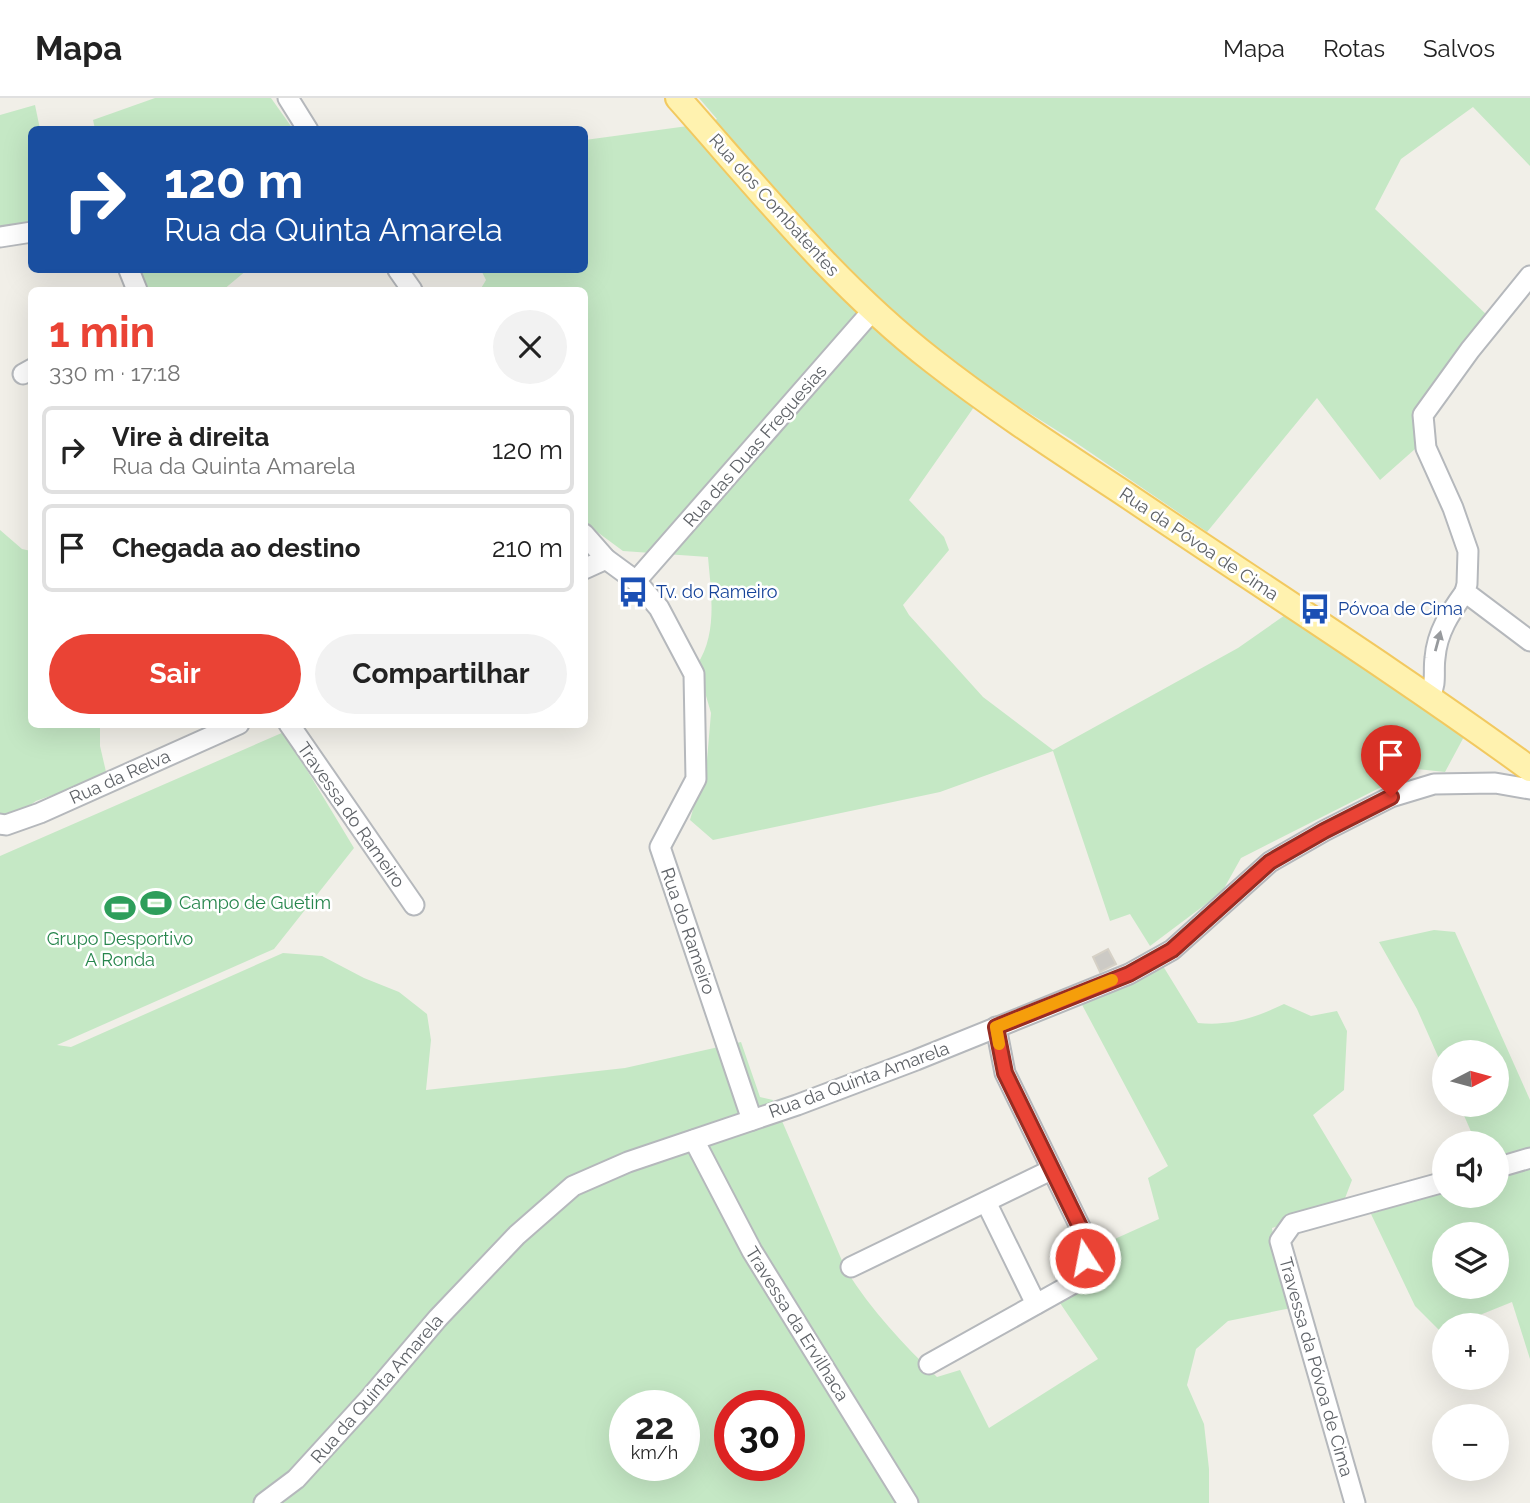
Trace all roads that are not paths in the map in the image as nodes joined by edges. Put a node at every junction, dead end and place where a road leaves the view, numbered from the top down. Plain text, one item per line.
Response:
1 (288, 98) edge
2 (678, 98) edge
3 (305, 126) edge
4 (28, 233) edge
5 (0, 237) edge
6 (1530, 276) edge
7 (873, 310) junction
8 (588, 539) edge
9 (606, 559) junction
10 (588, 567) edge
11 (636, 581) junction
12 (1465, 592) junction
13 (1530, 641) edge
14 (1430, 696) junction
15 (230, 728) edge
16 (292, 728) edge
17 (1530, 769) edge
18 (1530, 789) edge
19 (0, 824) edge
20 (414, 905) dead end
21 (996, 1027) junction
22 (752, 1120) junction
23 (694, 1140) junction
24 (1530, 1158) edge
25 (1509, 1164) edge
26 (1051, 1170) junction
27 (1432, 1185) edge
28 (986, 1202) junction
29 (851, 1267) dead end
30 (1036, 1304) junction
31 (929, 1364) dead end
32 (264, 1503) edge
33 (908, 1503) edge
34 (1355, 1503) edge

1 - 3 street
2 - 7 main road, Rua dos Combatentes
4 - 5 street
6 - 12 street
7 - 11 street, Rua das Duas Freguesias
7 - 14 main road, Rua da Póvoa de Cima
8 - 9 street, Rua do Rameiro
9 - 10 street
9 - 11 street, Rua do Rameiro
11 - 22 street, Rua do Rameiro
12 - 13 street
14 -> 12 street
14 - 17 main road, Rua da Póvoa de Cima
15 - 19 street, Rua da Relva
16 - 20 street, Travessa do Rameiro
18 - 21 street, Rua da Quinta Amarela
21 - 22 street, Rua da Quinta Amarela
21 - 26 street
22 - 23 street, Rua da Quinta Amarela
23 - 32 street, Rua da Quinta Amarela
23 - 33 street, Travessa da Ervilhaca
24 - 25 street
26 - 28 street
26 - 30 street
27 - 34 street, Travessa da Póvoa de Cima
28 - 29 street
28 - 30 street
30 - 31 street

